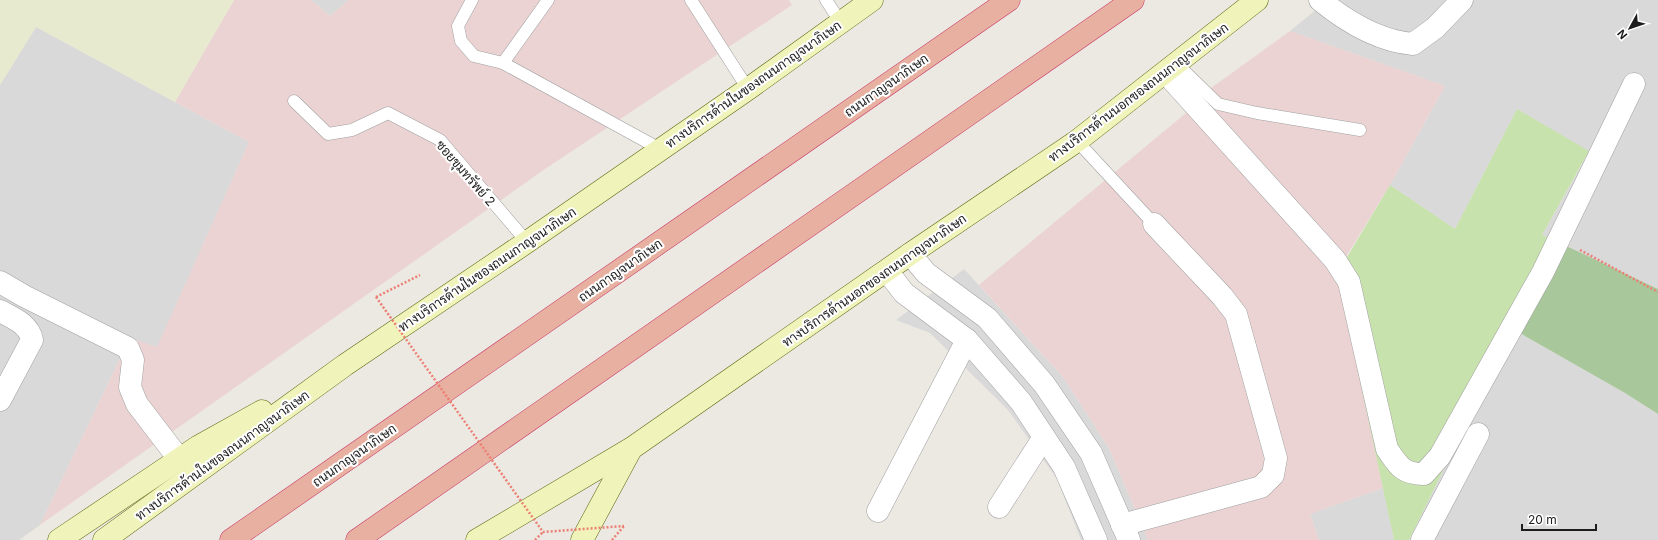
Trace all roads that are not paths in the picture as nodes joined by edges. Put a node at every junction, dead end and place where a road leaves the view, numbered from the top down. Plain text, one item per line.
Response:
1 (472, 0) edge
2 (548, 0) edge
3 (691, 0) edge
4 (826, 0) edge
5 (872, 0) edge
6 (1009, 0) edge
7 (1133, 0) edge
8 (1257, 0) edge
9 (1320, 0) edge
10 (1462, 0) edge
11 (841, 23) junction
12 (503, 63) junction
13 (1171, 68) junction
14 (1634, 84) dead end
15 (748, 89) junction
16 (294, 101) dead end
17 (1360, 130) dead end
18 (1077, 141) junction
19 (660, 149) junction
20 (1154, 224) joint
21 (527, 242) junction
22 (910, 254) junction
23 (887, 271) junction
24 (0, 282) edge
25 (0, 311) edge
26 (967, 340) junction
27 (345, 365) junction
28 (0, 400) edge
29 (1478, 434) dead end
30 (1044, 437) junction
31 (632, 448) junction
32 (179, 460) junction
33 (999, 507) dead end
34 (878, 511) dead end
35 (1125, 533) edge
36 (1095, 539) edge
37 (59, 540) edge
38 (104, 540) edge
39 (231, 540) edge
40 (357, 540) edge
41 (477, 540) edge
42 (582, 540) edge
43 (1422, 540) edge

1 - 12 lane
2 - 12 lane
3 - 15 lane
4 - 11 lane
5 - 11 main road, ทางบริการด้านในของถนนกาญจนาภิเษก
6 - 39 highway, ถนนกาญจนาภิเษก
7 - 40 highway
8 - 13 main road, ทางบริการด้านนอกของถนนกาญจนาภิเษก
9 - 10 street
11 - 15 main road, ทางบริการด้านในของถนนกาญจนาภิเษก
12 - 19 lane
13 - 14 street
13 - 17 lane
13 - 18 main road, ทางบริการด้านนอกของถนนกาญจนาภิเษก
15 - 19 main road, ทางบริการด้านในของถนนกาญจนาภิเษก
16 - 21 lane, ซอยขุมทรัพย์ 2
18 - 20 lane
18 - 22 main road, ทางบริการด้านนอกของถนนกาญจนาภิเษก
19 - 21 main road, ทางบริการด้านในของถนนกาญจนาภิเษก
20 - 35 street
21 - 27 main road, ทางบริการด้านในของถนนกาญจนาภิเษก
22 - 23 main road, ทางบริการด้านนอกของถนนกาญจนาภิเษก
22 - 35 street
23 - 26 street
23 - 31 main road, ทางบริการด้านนอกของถนนกาญจนาภิเษก
24 - 32 street
25 - 28 street
26 - 30 street
26 - 34 street
27 - 32 main road
27 - 38 main road, ทางบริการด้านในของถนนกาญจนาภิเษก
29 - 43 street
30 - 33 street
30 - 36 street
31 - 41 main road, ทางบริการด้านนอกของถนนกาญจนาภิเษก
31 - 42 main road
32 - 37 main road
35 - 36 street

